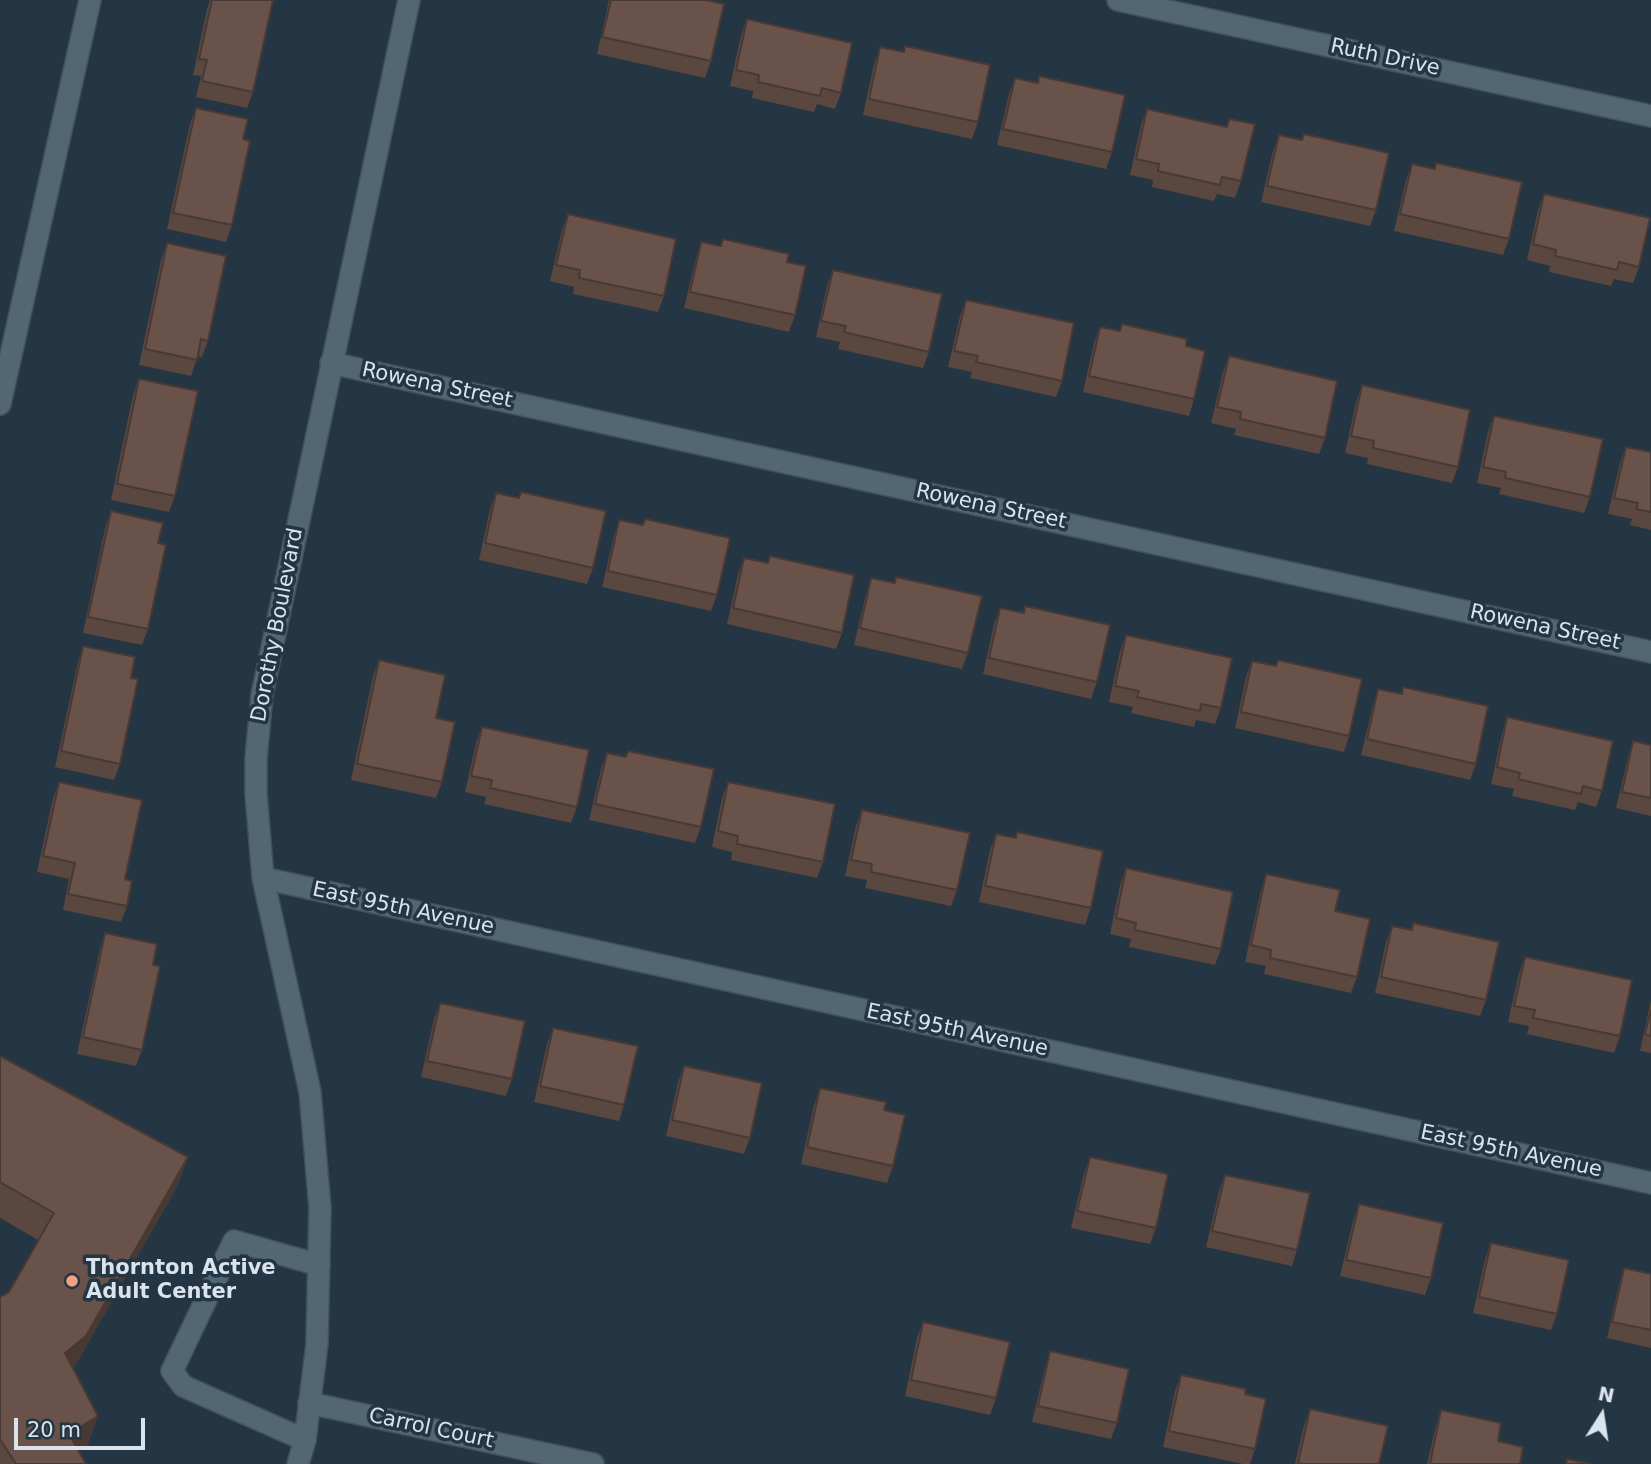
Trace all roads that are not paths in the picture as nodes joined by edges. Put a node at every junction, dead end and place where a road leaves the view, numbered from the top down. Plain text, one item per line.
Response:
1 (90, 0) edge
2 (409, 0) edge
3 (1118, 0) edge
4 (1651, 117) edge
5 (331, 363) junction
6 (0, 404) edge
7 (1651, 652) edge
8 (263, 878) junction
9 (1651, 1183) edge
10 (319, 1265) junction
11 (309, 1403) junction
12 (305, 1440) junction
13 (298, 1464) edge
14 (593, 1464) edge

1 - 6 street
2 - 5 street, Dorothy Boulevard
3 - 4 street, Ruth Drive
5 - 7 street, Rowena Street
5 - 8 street, Dorothy Boulevard
8 - 9 street, East 95th Avenue
8 - 10 street, Dorothy Boulevard
10 - 11 street, Dorothy Boulevard
10 - 12 street
11 - 12 street, Dorothy Boulevard
11 - 14 street, Carrol Court
12 - 13 street, Dorothy Boulevard

